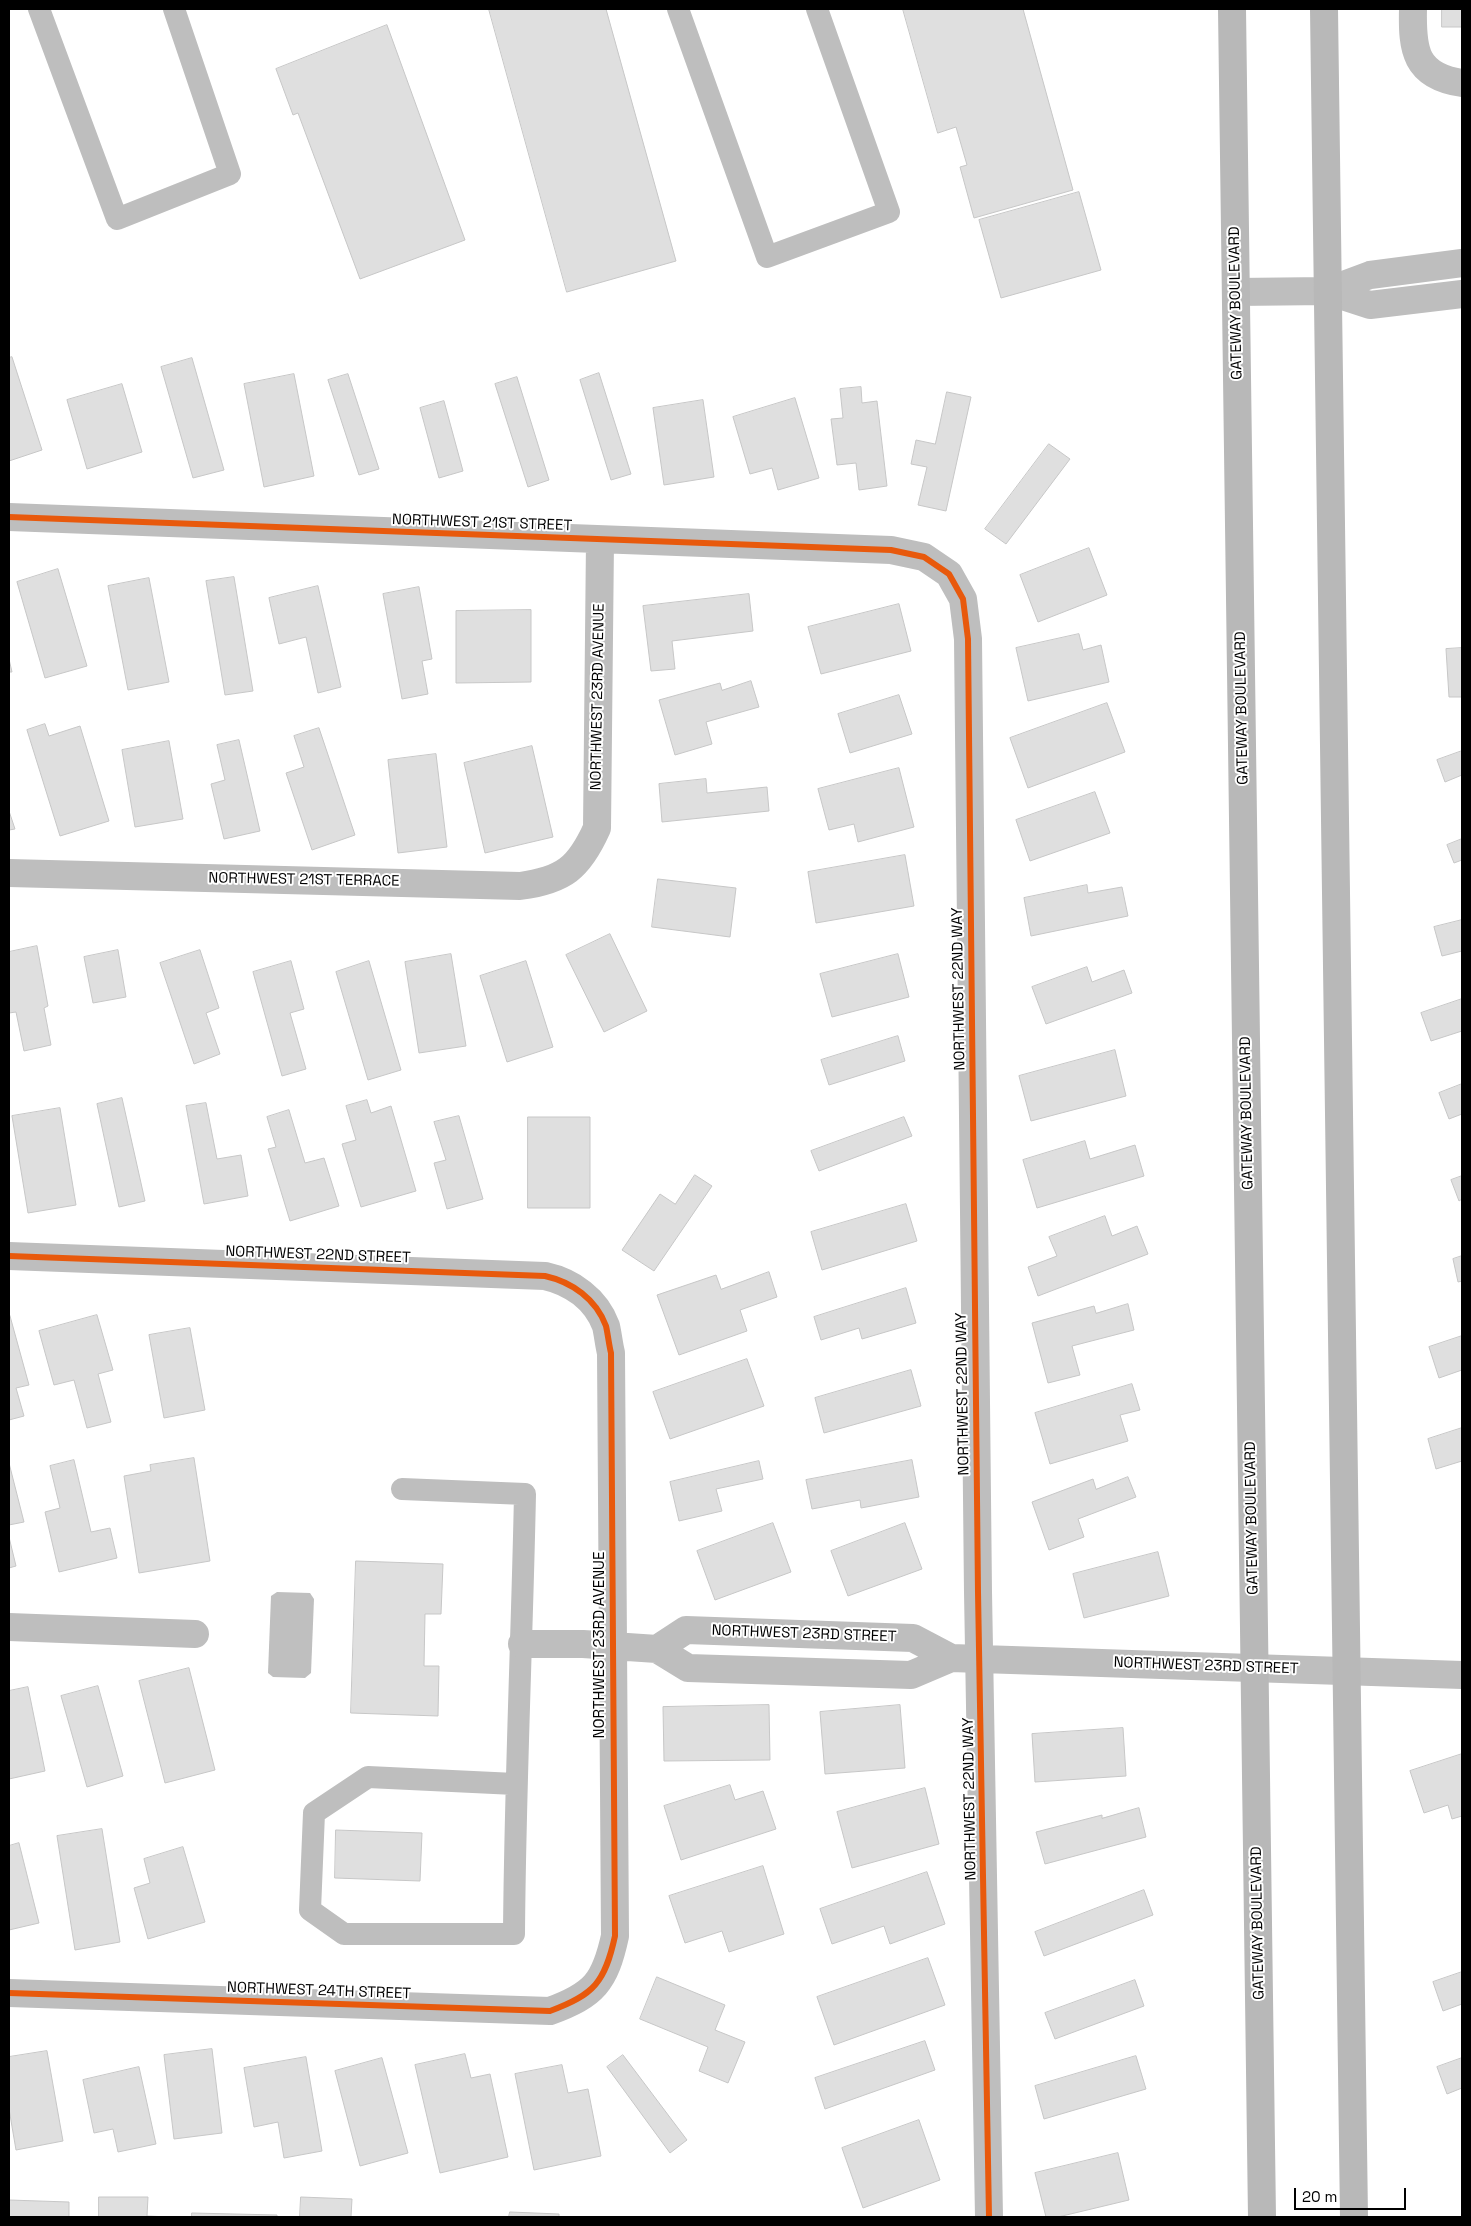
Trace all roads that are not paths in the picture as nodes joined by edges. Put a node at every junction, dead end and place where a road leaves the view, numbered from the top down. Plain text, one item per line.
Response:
1 (39, 9) edge
2 (174, 9) edge
3 (678, 9) edge
4 (817, 9) edge
5 (1232, 9) edge
6 (1324, 9) edge
7 (1413, 9) edge
8 (1462, 83) edge
9 (1462, 263) edge
10 (1327, 291) junction
11 (1236, 292) junction
12 (1462, 294) edge
13 (9, 517) edge
14 (600, 540) junction
15 (949, 574) joint
16 (587, 851) joint
17 (9, 872) edge
18 (9, 1256) edge
19 (605, 1325) joint
20 (402, 1489) dead end
21 (9, 1627) edge
22 (195, 1634) dead end
23 (522, 1644) junction
24 (613, 1646) junction
25 (657, 1649) junction
26 (951, 1658) junction
27 (980, 1659) junction
28 (1254, 1668) junction
29 (1346, 1671) junction
30 (1462, 1675) edge
31 (515, 1784) junction
32 (609, 1964) joint
33 (9, 1993) edge
34 (989, 2217) edge
35 (1262, 2217) edge
36 (1354, 2217) edge

1 - 2 lane
3 - 4 lane
5 - 11 main road, GATEWAY BOULEVARD
6 - 10 main road
7 - 8 street
9 - 10 street
10 - 11 street
10 - 12 street
10 - 29 main road
11 - 28 main road, GATEWAY BOULEVARD
13 - 14 street, NORTHWEST 21ST STREET
14 - 15 street, NORTHWEST 21ST STREET
14 - 16 street, NORTHWEST 23RD AVENUE
15 - 27 street, NORTHWEST 22ND WAY
16 - 17 street, NORTHWEST 21ST TERRACE
18 - 19 street, NORTHWEST 22ND STREET
19 - 24 street, NORTHWEST 23RD AVENUE
20 - 23 lane
21 - 22 street
23 - 24 street, NORTHWEST 23RD STREET
23 - 31 lane
24 - 25 street, NORTHWEST 23RD STREET
24 - 32 street, NORTHWEST 23RD AVENUE
25 - 26 street, NORTHWEST 23RD STREET
25 - 26 street, NORTHWEST 23RD STREET
26 - 27 street, NORTHWEST 23RD STREET
27 - 28 street, NORTHWEST 23RD STREET
27 - 34 street, NORTHWEST 22ND WAY
28 - 29 street, NORTHWEST 23RD STREET
28 - 35 main road, GATEWAY BOULEVARD
29 - 30 street, NORTHWEST 23RD STREET
29 - 36 main road
31 - 31 lane
32 - 33 street, NORTHWEST 24TH STREET

